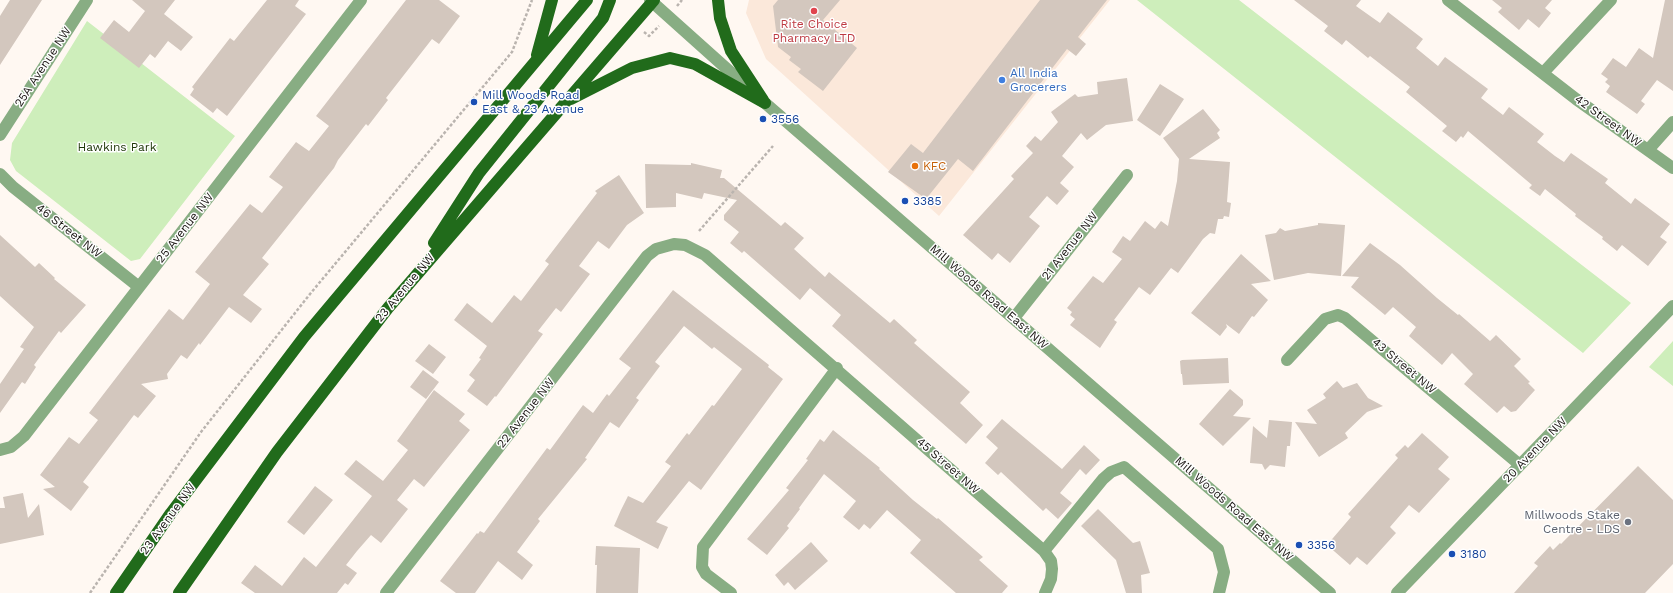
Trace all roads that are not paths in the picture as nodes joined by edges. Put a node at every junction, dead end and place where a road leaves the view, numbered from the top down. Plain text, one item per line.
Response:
1 (87, 0) edge
2 (361, 0) edge
3 (552, 0) edge
4 (586, 0) edge
5 (610, 0) edge
6 (652, 0) edge
7 (718, 0) edge
8 (1448, 0) edge
9 (1611, 0) edge
10 (526, 72) junction
11 (1543, 73) junction
12 (565, 102) junction
13 (765, 103) junction
14 (1673, 122) edge
15 (0, 135) edge
16 (1648, 150) junction
17 (1673, 168) edge
18 (0, 174) edge
19 (1127, 175) dead end
20 (674, 244) joint
21 (412, 278) junction
22 (139, 287) junction
23 (1673, 306) edge
24 (1014, 318) junction
25 (1287, 360) dead end
26 (837, 368) junction
27 (2, 450) edge
28 (1520, 465) junction
29 (1044, 551) junction
30 (116, 593) edge
31 (179, 593) edge
32 (386, 593) edge
33 (731, 593) edge
34 (1045, 593) edge
35 (1219, 593) edge
36 (1330, 593) edge
37 (1397, 593) edge

1 - 15 street, 25A Avenue NW
2 - 22 street, 25 Avenue NW
3 - 10 main road
4 - 10 main road, 23 Avenue NW
5 - 21 main road
6 - 12 main road, 23 Avenue NW
6 - 13 street, Mill Woods Road East NW
7 - 13 main road
8 - 11 street, 42 Street NW
9 - 11 street
10 - 30 main road, 23 Avenue NW
11 - 16 street, 42 Street NW
12 - 13 main road
12 - 21 main road, 23 Avenue NW
13 - 24 street, Mill Woods Road East NW
14 - 16 street
16 - 17 street, 42 Street NW
18 - 22 street, 46 Street NW
19 - 24 street, 21 Avenue NW
20 - 26 street, 45 Street NW
20 - 32 street, 22 Avenue NW
21 - 31 main road, 23 Avenue NW
22 - 27 street, 25 Avenue NW
23 - 28 street, 20 Avenue NW
24 - 36 street, Mill Woods Road East NW
25 - 28 street, 43 Street NW
26 - 29 street, 45 Street NW
26 - 33 street
28 - 37 street, 20 Avenue NW
29 - 34 street, 45 Street NW
29 - 35 street

